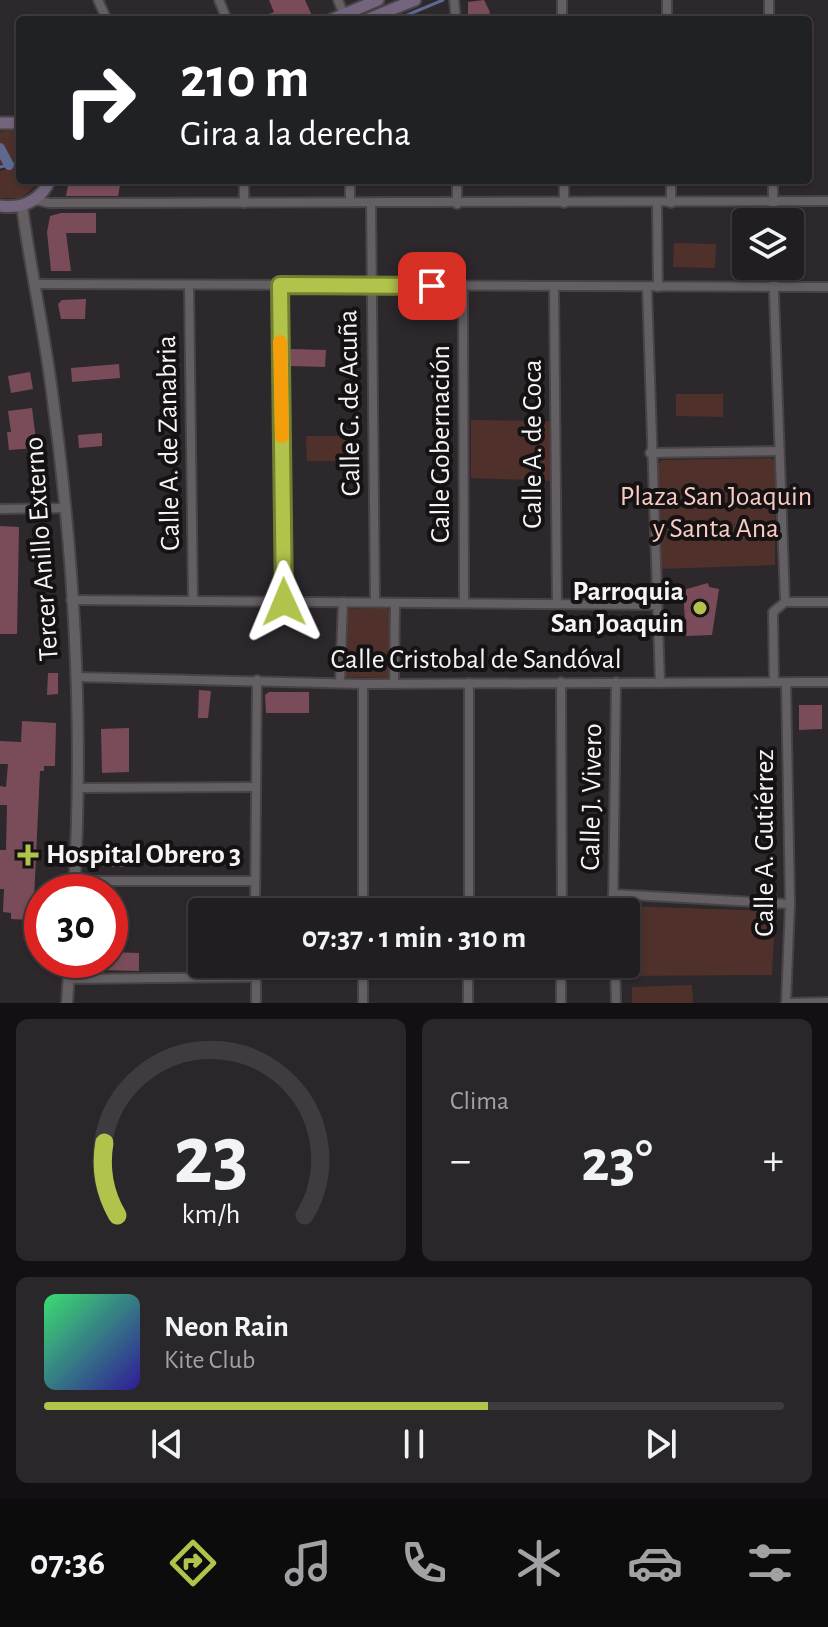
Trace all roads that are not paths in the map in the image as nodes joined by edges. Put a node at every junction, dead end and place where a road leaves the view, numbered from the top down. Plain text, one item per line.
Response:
1 (338, 0) edge
2 (378, 0) edge
3 (415, 0) edge
4 (344, 15) joint
5 (376, 16) edge
6 (47, 184) edge
7 (244, 184) edge
8 (350, 184) edge
9 (457, 184) edge
10 (564, 184) edge
11 (671, 184) edge
12 (773, 184) edge
13 (35, 200) junction
14 (828, 201) edge
15 (350, 202) junction
16 (774, 202) junction
17 (244, 203) junction
18 (371, 203) junction
19 (564, 203) junction
20 (657, 203) junction
21 (671, 203) junction
22 (457, 204) junction
23 (0, 206) edge
24 (22, 206) junction
25 (774, 208) edge
26 (772, 280) edge
27 (35, 284) junction
28 (189, 285) junction
29 (280, 285) junction
30 (370, 285) junction
31 (463, 286) junction
32 (554, 287) junction
33 (647, 287) junction
34 (658, 287) junction
35 (828, 287) edge
36 (772, 288) junction
37 (779, 451) junction
38 (650, 453) junction
39 (66, 508) junction
40 (0, 509) edge
41 (71, 600) junction
42 (193, 601) junction
43 (464, 601) junction
44 (284, 602) junction
45 (343, 602) junction
46 (375, 602) junction
47 (557, 602) junction
48 (785, 602) junction
49 (828, 602) edge
50 (395, 603) junction
51 (655, 605) junction
52 (76, 677) junction
53 (257, 680) junction
54 (561, 682) junction
55 (616, 682) junction
56 (774, 682) junction
57 (828, 682) edge
58 (340, 683) junction
59 (394, 683) junction
60 (469, 683) junction
61 (660, 683) junction
62 (786, 683) junction
63 (363, 684) junction
64 (255, 787) junction
65 (78, 788) junction
66 (75, 874) edge
67 (255, 881) junction
68 (128, 885) edge
69 (613, 894) junction
70 (255, 898) edge
71 (363, 898) edge
72 (469, 898) edge
73 (562, 898) edge
74 (613, 898) edge
75 (790, 904) junction
76 (188, 978) edge
77 (256, 978) edge
78 (363, 978) edge
79 (468, 978) edge
80 (561, 978) edge
81 (615, 978) edge
82 (69, 979) joint
83 (828, 1002) edge
84 (67, 1003) edge
85 (256, 1003) edge
86 (363, 1003) edge
87 (468, 1003) edge
88 (561, 1003) edge
89 (616, 1003) edge
90 (786, 1003) edge

1 - 4 street
2 - 4 main road
3 - 5 main road
6 - 13 main road
7 - 17 street
8 - 15 street
9 - 22 street
10 - 19 street
11 - 21 street
12 - 16 street
13 - 17 street
13 - 24 main road
14 - 16 street
15 - 17 street
15 - 18 street
16 - 21 street
16 - 25 street
18 - 22 street
18 - 30 street, Calle G. de Acuña
19 - 20 street
19 - 22 street
20 - 21 street
20 - 34 street
23 - 24 main road
24 - 27 street, Tercer Anillo Externo
26 - 36 street
27 - 28 street
27 - 39 street, Tercer Anillo Externo
28 - 29 street
28 - 42 street, Calle A. de Zanabria
29 - 30 street
29 - 44 street
30 - 31 street
30 - 46 street, Calle G. de Acuña
31 - 32 street
31 - 43 street, Calle Gobernación
32 - 33 street
32 - 47 street, Calle A. de Coca
33 - 34 street
33 - 38 street
34 - 36 street
35 - 36 street
36 - 37 street
37 - 38 street
37 - 48 street
38 - 51 street
39 - 40 street
39 - 41 street, Tercer Anillo Externo
41 - 42 street
41 - 52 street, Tercer Anillo Externo
42 - 44 street
43 - 47 street
43 - 50 street
44 - 45 street
45 - 46 street
45 - 58 street
46 - 50 street
47 - 51 street
48 - 49 street
48 - 56 street
50 - 59 street
51 - 61 street
52 - 53 street, Calle Cristobal de Sandóval
52 - 65 street, Tercer Anillo Externo
53 - 58 street, Calle Cristobal de Sandóval
53 - 64 street
54 - 55 street, Calle Cristobal de Sandóval
54 - 60 street, Calle Cristobal de Sandóval
54 - 73 street
55 - 61 street, Calle Cristobal de Sandóval
55 - 69 street, Calle J. Vivero
56 - 61 street, Calle Cristobal de Sandóval
56 - 62 street, Calle Cristobal de Sandóval
57 - 62 street, Calle Cristobal de Sandóval
58 - 63 street, Calle Cristobal de Sandóval
59 - 60 street, Calle Cristobal de Sandóval
59 - 63 street, Calle Cristobal de Sandóval
60 - 72 street
62 - 75 street, Calle A. Gutiérrez
63 - 71 street
64 - 65 street
64 - 67 street
65 - 66 street, Tercer Anillo Externo
67 - 68 street
67 - 70 street
69 - 74 street, Calle J. Vivero
69 - 75 street
75 - 90 street, Calle A. Gutiérrez
76 - 82 street
77 - 85 street
78 - 86 street
79 - 87 street
80 - 88 street
81 - 89 street
82 - 84 street
83 - 90 street

